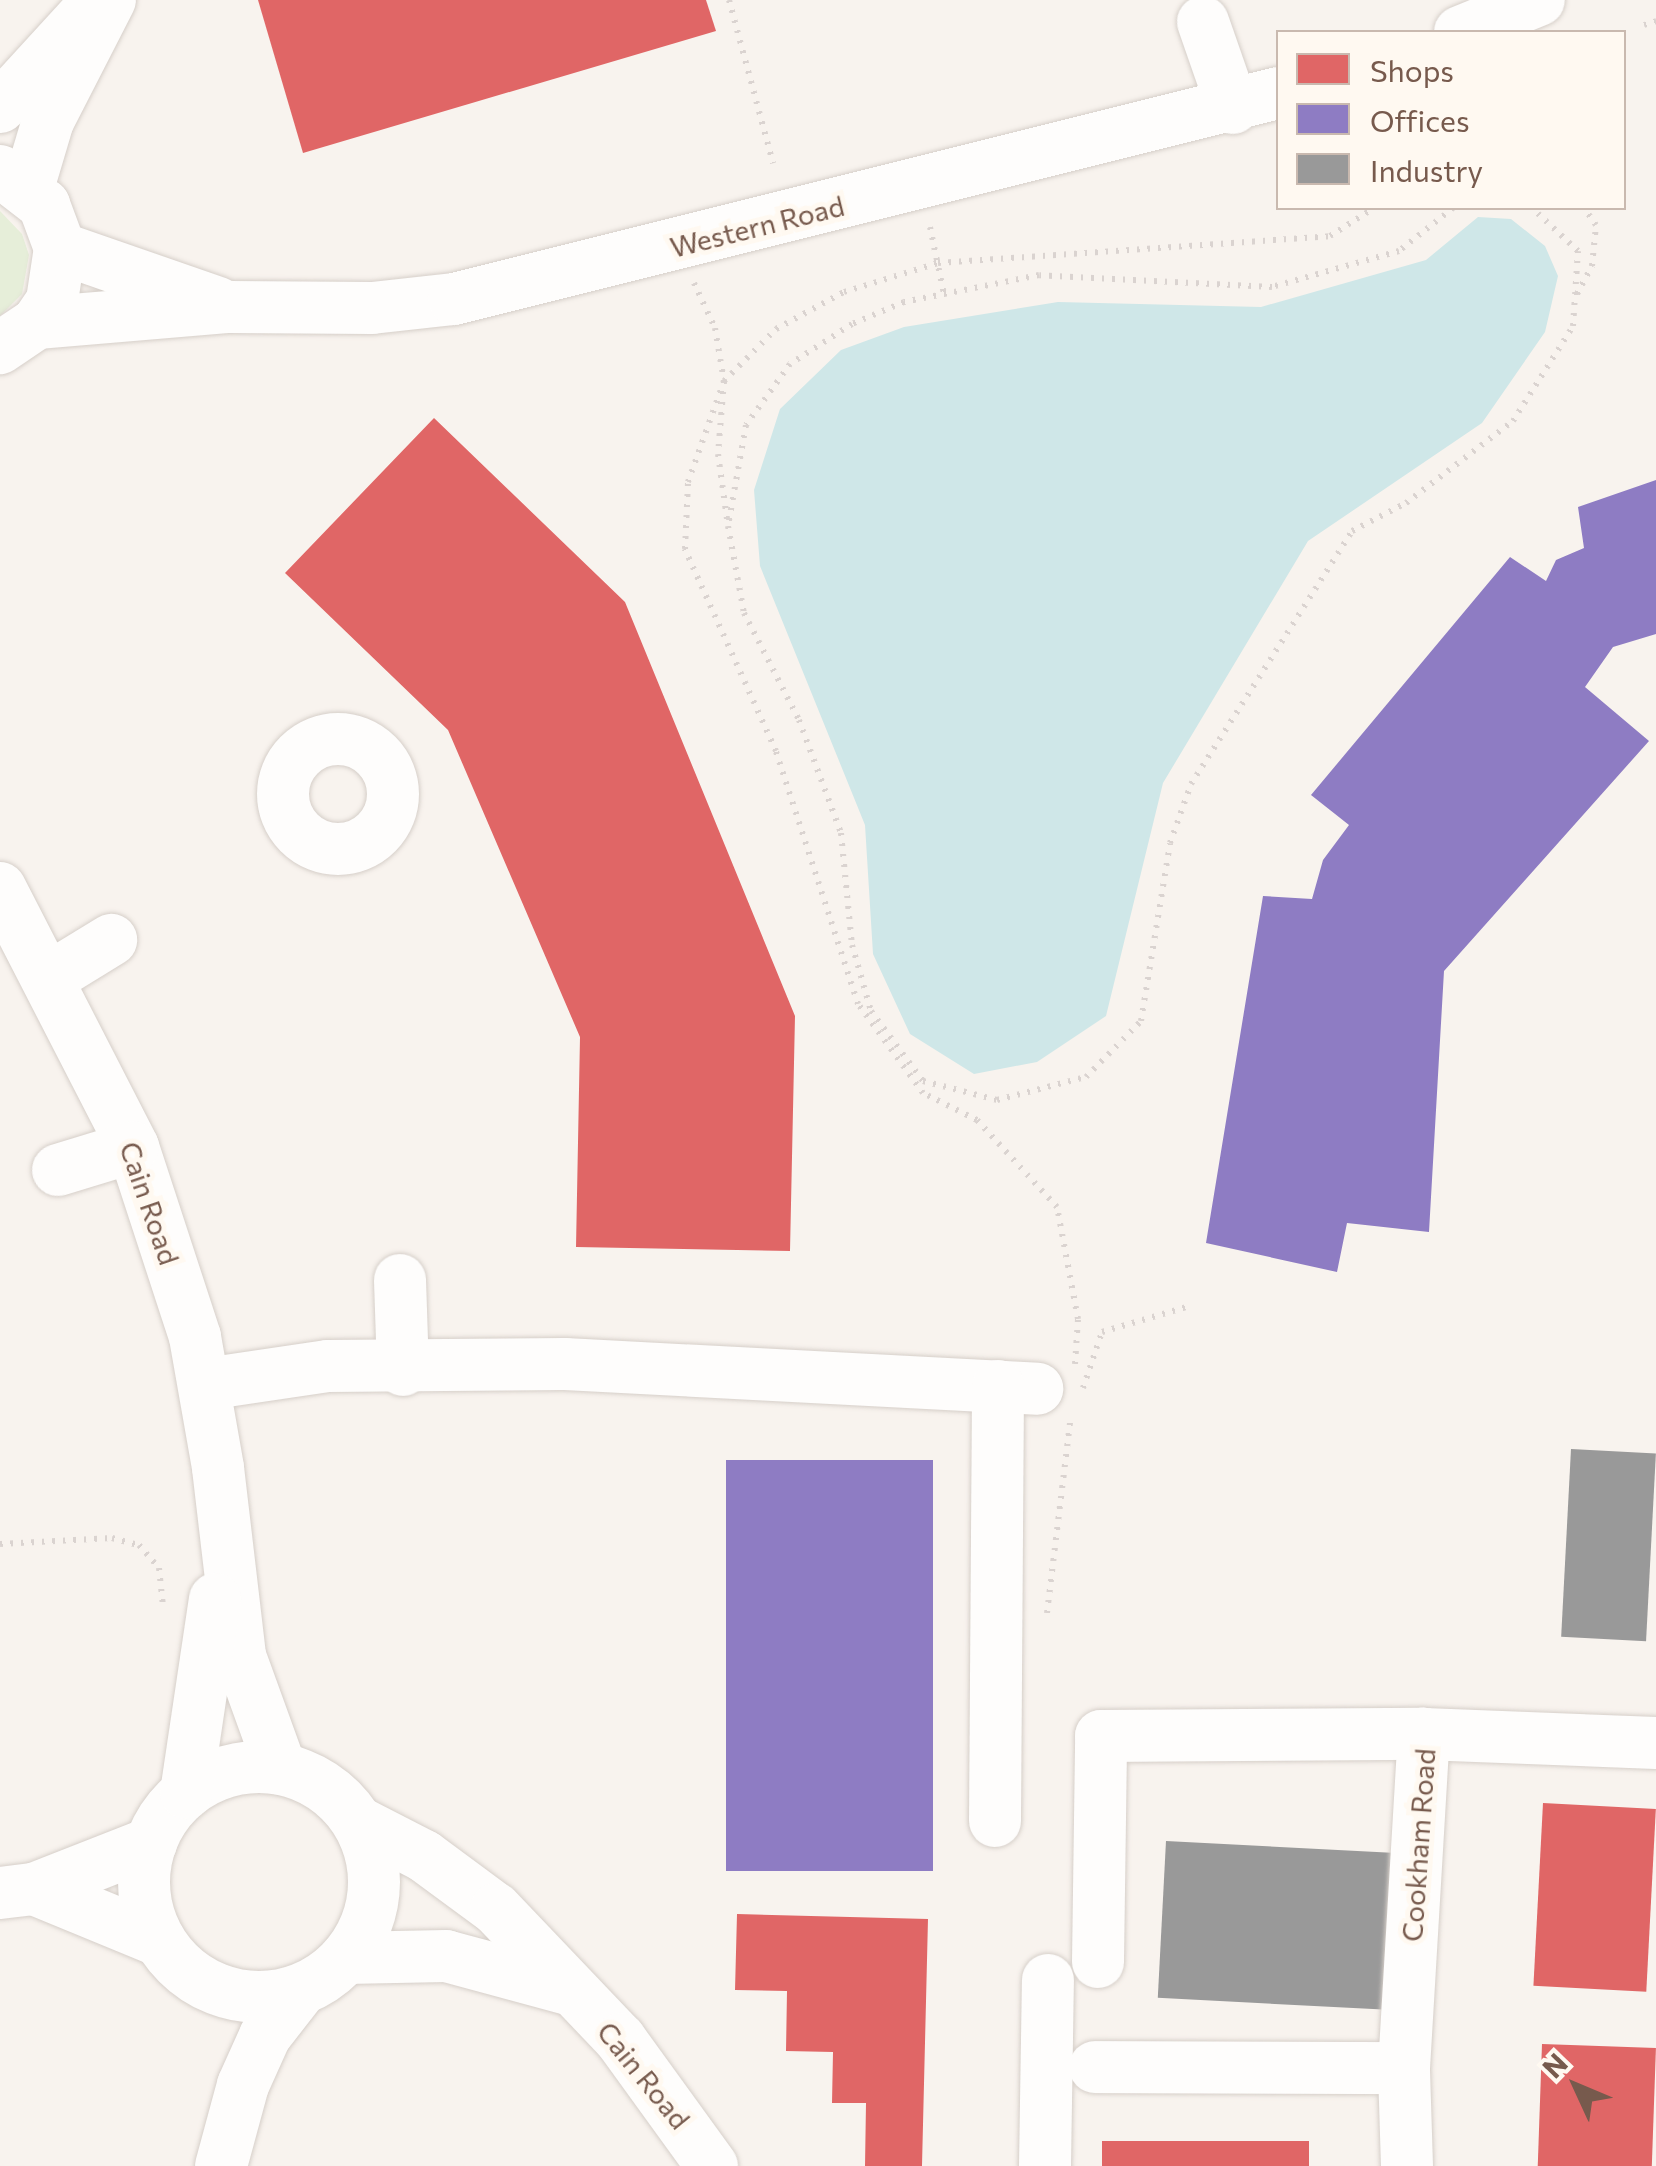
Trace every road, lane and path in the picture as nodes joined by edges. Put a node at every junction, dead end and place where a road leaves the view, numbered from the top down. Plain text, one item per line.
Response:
1 (100, 0) edge
2 (110, 0) edge
3 (729, 0) edge
4 (1539, 0) edge
5 (1656, 21) edge
6 (1203, 22) dead end
7 (1644, 25) dead end
8 (1465, 30) edge
9 (65, 56) junction
10 (1256, 101) edge
11 (0, 106) edge
12 (773, 163) dead end
13 (14, 180) edge
14 (1371, 210) edge
15 (1451, 210) edge
16 (1534, 210) edge
17 (1585, 210) edge
18 (928, 219) dead end
19 (60, 248) junction
20 (938, 262) junction
21 (692, 278) dead end
22 (944, 294) junction
23 (1575, 296) junction
24 (228, 306) junction
25 (18, 336) edge
26 (724, 382) junction
27 (728, 526) junction
28 (0, 888) edge
29 (111, 940) dead end
30 (49, 978) junction
31 (132, 1148) junction
32 (58, 1170) dead end
33 (400, 1280) dead end
34 (1190, 1306) dead end
35 (403, 1370) junction
36 (206, 1384) junction
37 (1036, 1393) junction
38 (222, 1543) junction
39 (0, 1544) edge
40 (1046, 1620) dead end
41 (162, 1622) dead end
42 (1424, 1734) junction
43 (1656, 1743) edge
44 (281, 1769) junction
45 (186, 1793) junction
46 (995, 1821) dead end
47 (358, 1822) junction
48 (150, 1843) junction
49 (17, 1891) edge
50 (160, 1941) junction
51 (346, 1958) junction
52 (1098, 1962) dead end
53 (1048, 1980) dead end
54 (212, 1988) junction
55 (300, 1990) junction
56 (569, 1990) junction
57 (1095, 2067) dead end
58 (1404, 2068) junction
59 (243, 2085) junction
60 (221, 2166) edge
61 (712, 2166) edge
62 (1045, 2166) edge
63 (1407, 2166) edge

1 - 9 street
2 - 9 street
3 - 12 path
4 - 8 street
5 - 7 path
6 - 10 street
9 - 11 street
9 - 13 street
10 - 24 street, Western Road
13 - 19 street
14 - 20 path
15 - 22 path
16 - 23 path
17 - 23 path
18 - 20 path
19 - 24 street, Western Road
19 - 25 street
20 - 22 path
20 - 26 path
21 - 26 path
22 - 27 path
23 - 27 path
24 - 25 street, Western Road
26 - 27 path
26 - 37 path
28 - 30 street, Cain Road
29 - 30 street
30 - 31 street, Cain Road
31 - 32 street
31 - 36 street, Cain Road
33 - 35 street
34 - 37 path
35 - 36 street
35 - 37 street
36 - 38 street, Cain Road
37 - 40 path
37 - 46 street
38 - 44 street, Cain Road
38 - 45 street, Cain Road
39 - 41 path
42 - 43 street, Cookham Road
42 - 52 street
42 - 58 street, Cookham Road
44 - 45 street
44 - 47 street
45 - 48 street
47 - 51 street
47 - 56 street, Cain Road
48 - 49 street
48 - 50 street
49 - 50 street
50 - 54 street
51 - 55 street
51 - 56 street, Cain Road
53 - 62 street
54 - 55 street
54 - 59 street
55 - 59 street
56 - 61 street, Cain Road
57 - 58 street
58 - 63 street, Cookham Road
59 - 60 street

